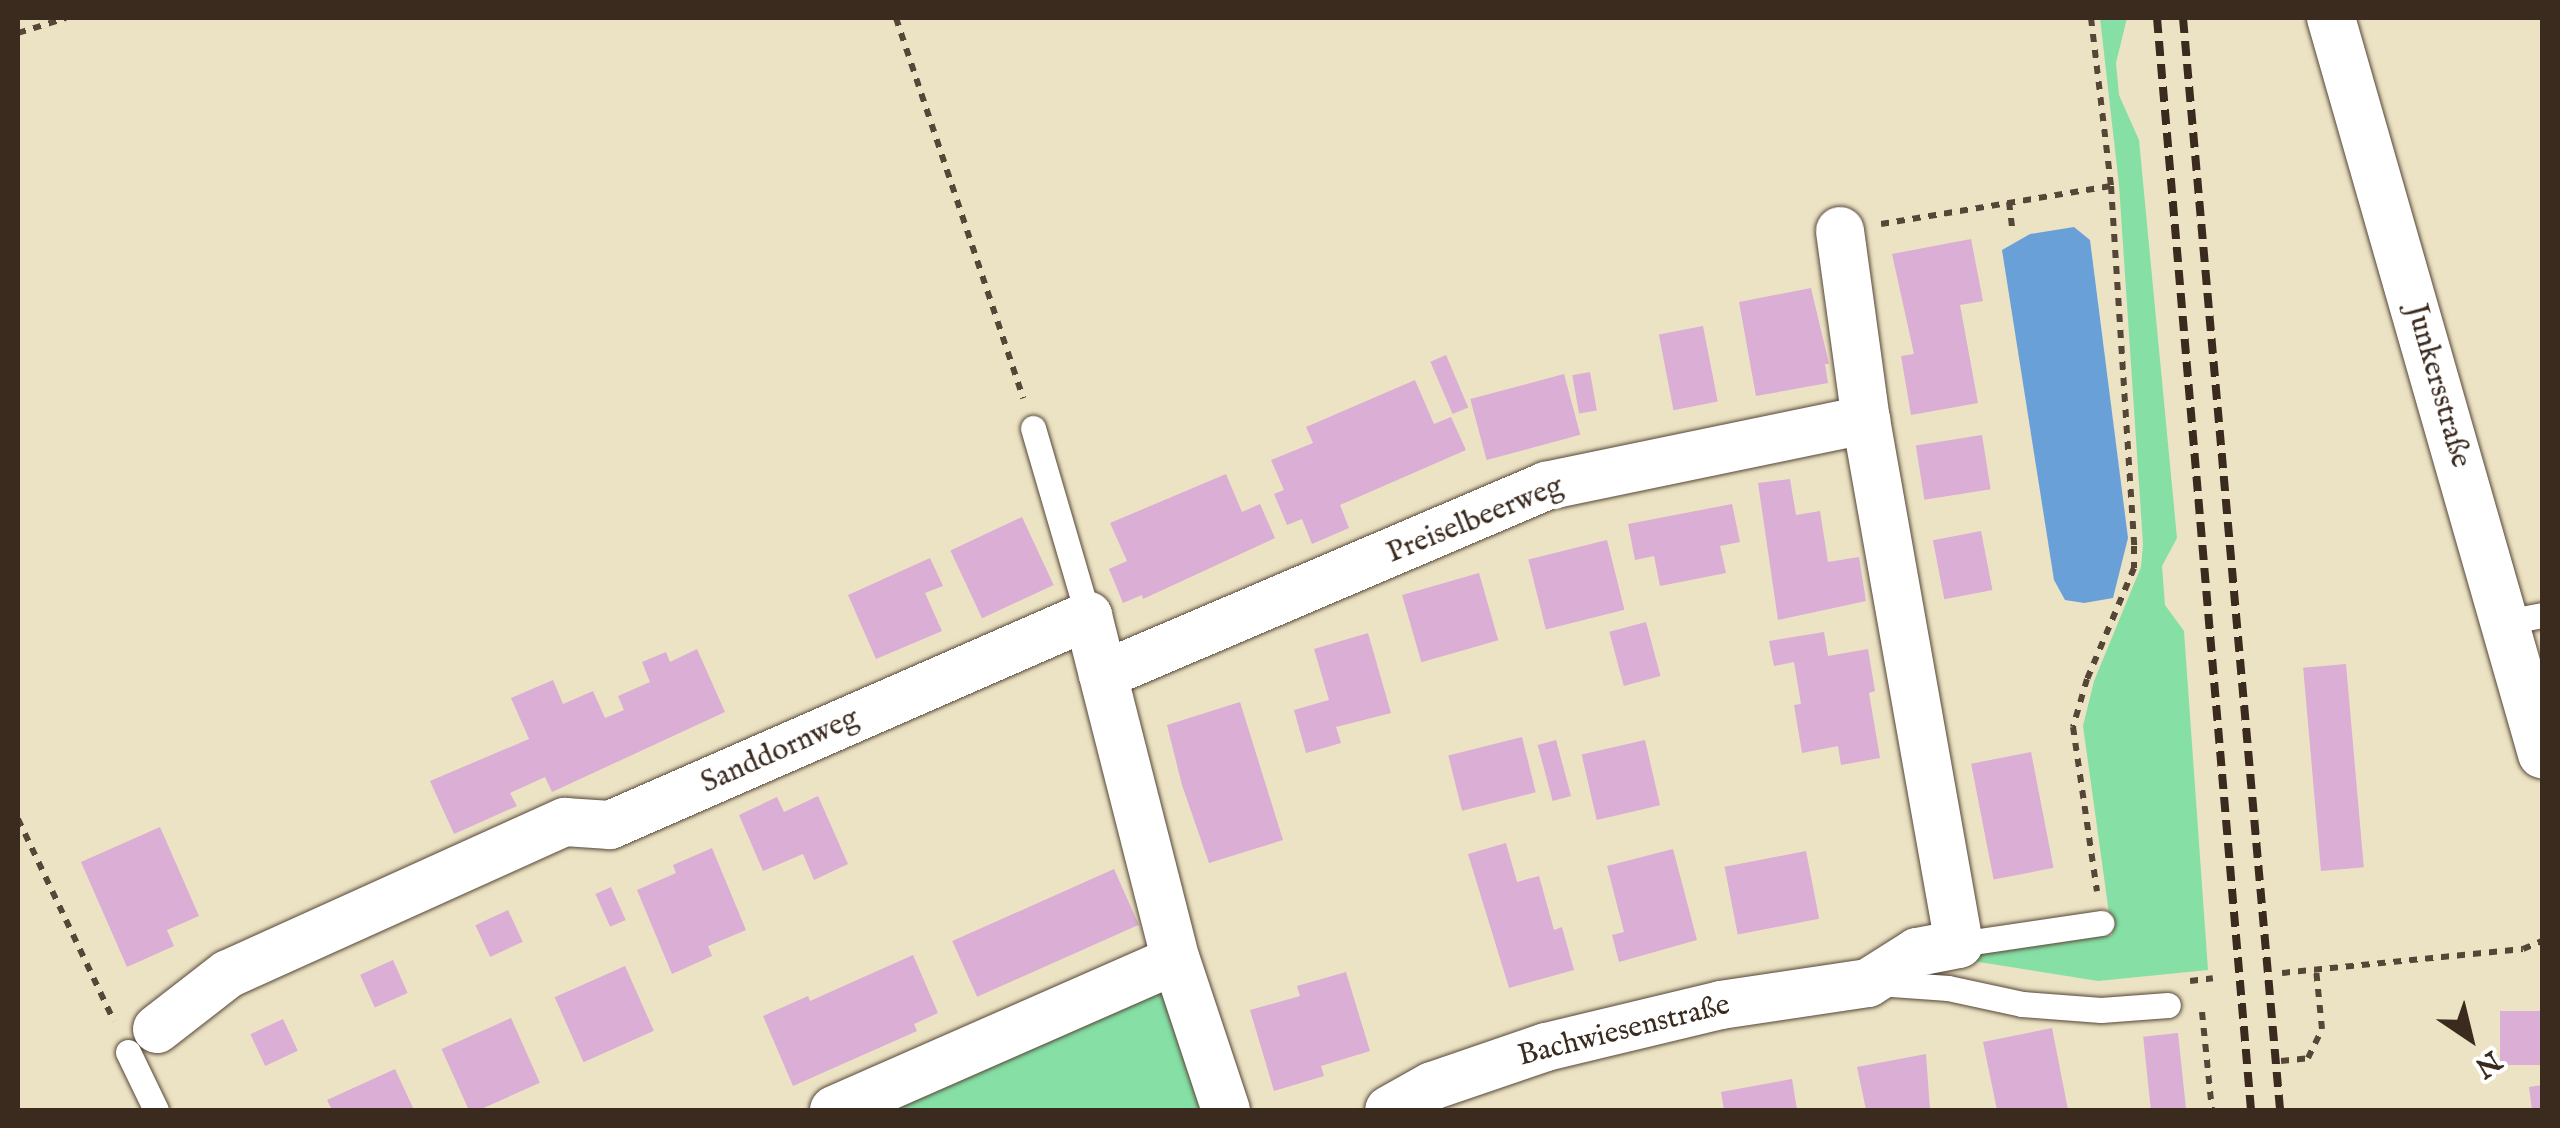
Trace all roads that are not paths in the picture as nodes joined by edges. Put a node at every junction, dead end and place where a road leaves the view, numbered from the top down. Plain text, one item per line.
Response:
1 (2331, 18) edge
2 (1840, 230) road end
3 (1866, 420) junction
4 (1033, 428) road end
5 (1088, 616) junction
6 (2524, 618) edge
7 (1103, 676) junction
8 (2542, 754) edge
9 (2101, 922) road end
10 (1959, 944) junction
11 (1176, 960) junction
12 (1868, 983) junction
13 (2168, 1004) dead end
14 (143, 1041) joint
15 (156, 1110) edge
16 (834, 1110) edge
17 (1226, 1110) edge
18 (1389, 1110) edge

1 - 6 street, Junkersstraße
2 - 3 street
3 - 7 street, Preiselbeerweg
3 - 10 street
4 - 5 lane
5 - 7 street
5 - 14 street, Sanddornweg
6 - 8 street, Junkersstraße
7 - 11 street
9 - 10 lane, Bachwiesenstraße
10 - 12 street, Bachwiesenstraße
11 - 16 street
11 - 17 street
12 - 13 lane, Bachwiesenstraße
12 - 18 street, Bachwiesenstraße
14 - 15 lane

